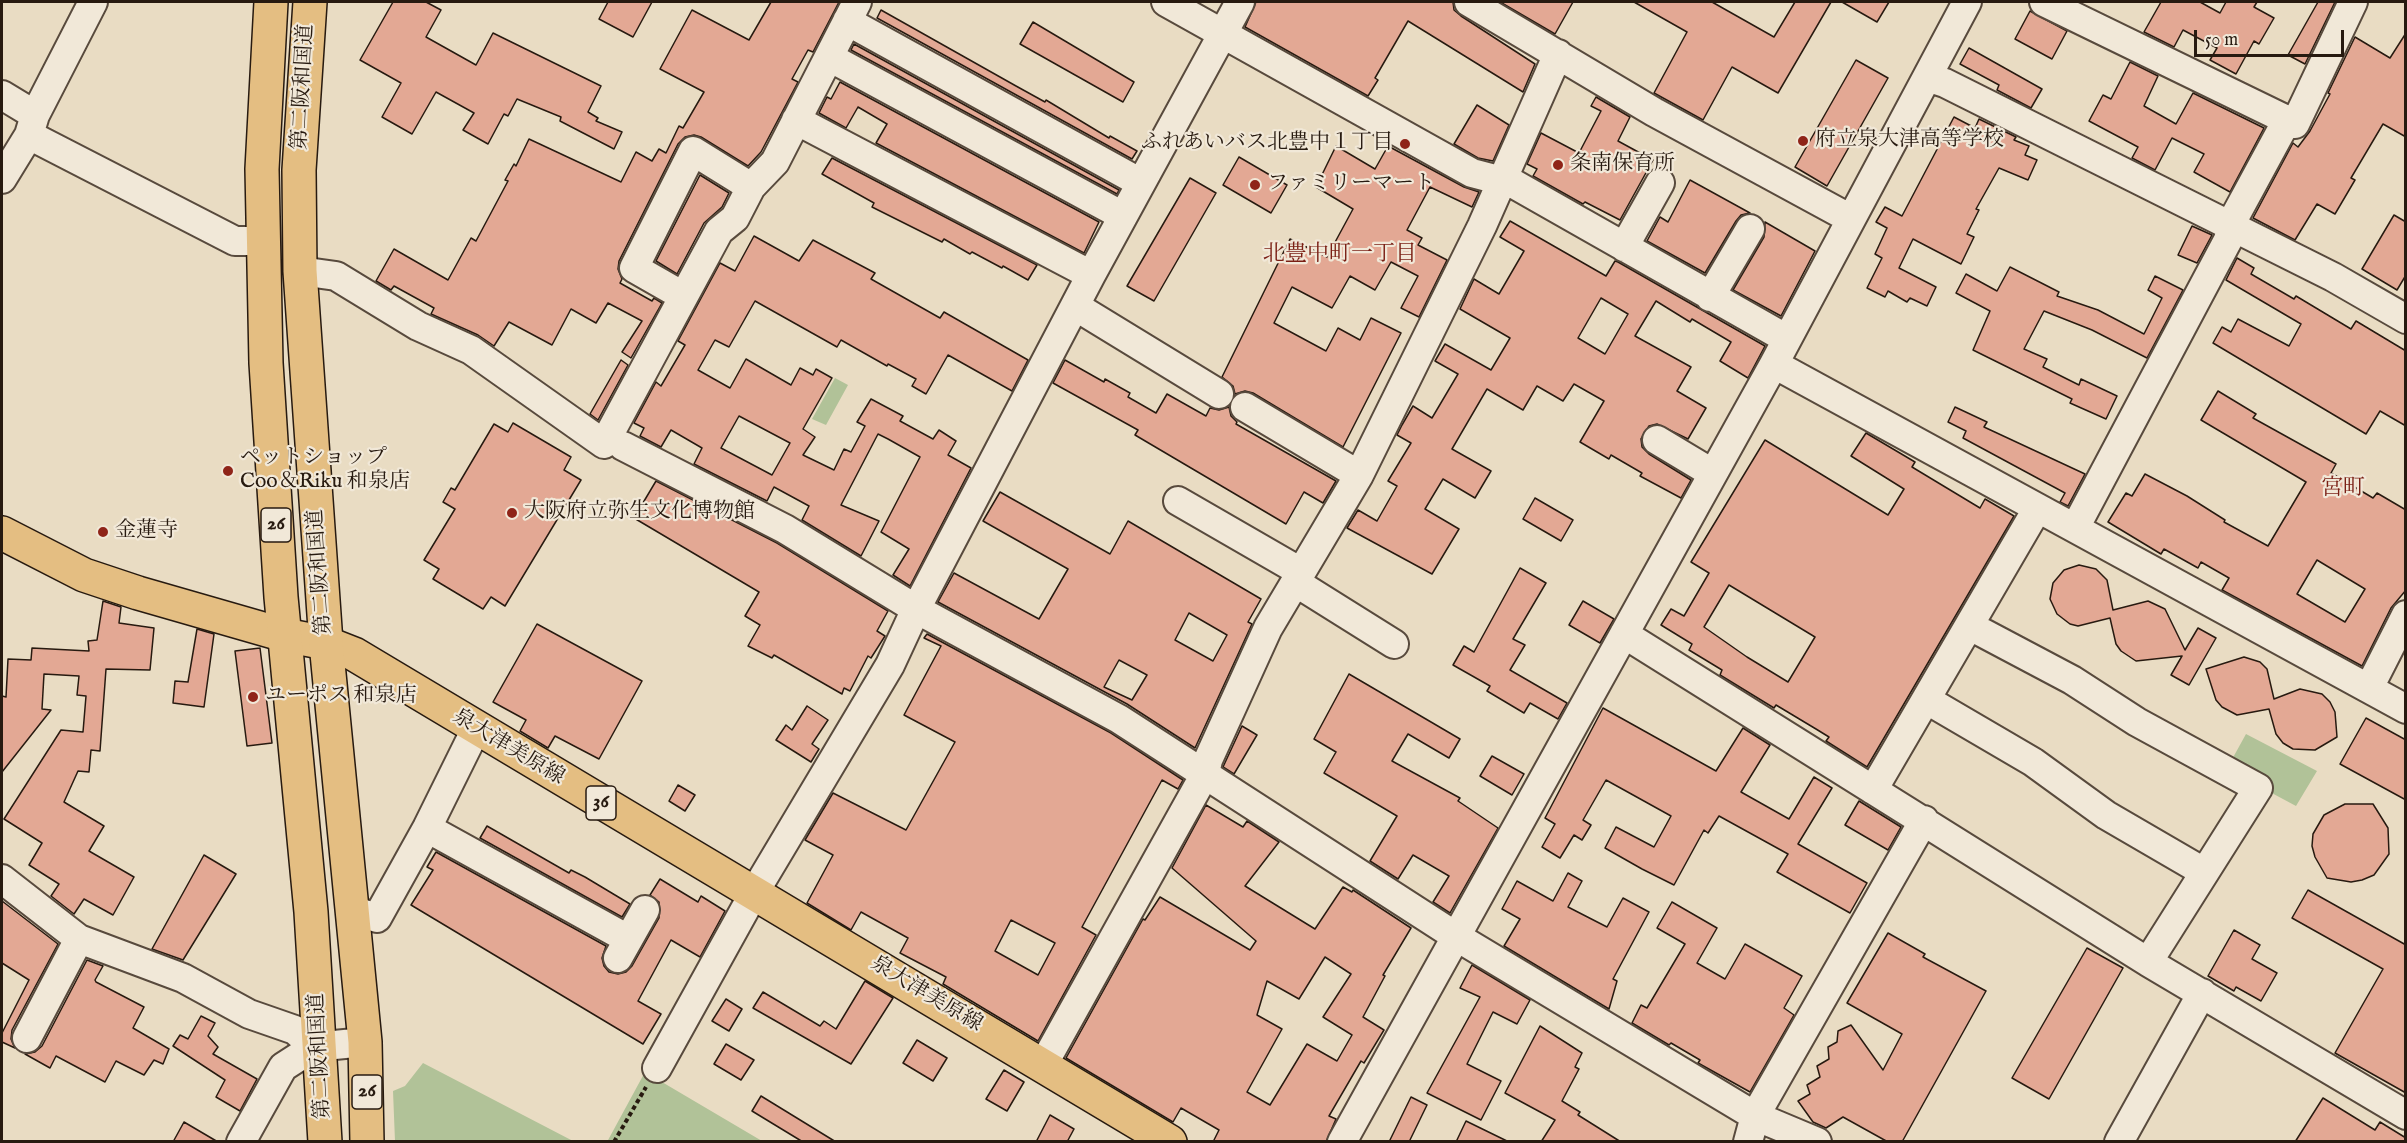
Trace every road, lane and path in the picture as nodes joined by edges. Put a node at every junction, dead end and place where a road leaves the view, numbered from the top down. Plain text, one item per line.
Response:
1 (93, 2) edge
2 (271, 2) edge
3 (310, 2) edge
4 (1166, 2) edge
5 (1240, 2) edge
6 (1469, 2) edge
7 (1967, 2) edge
8 (2044, 2) edge
9 (2353, 2) edge
10 (852, 11) edge
11 (1222, 34) junction
12 (1558, 54) junction
13 (829, 57) junction
14 (1927, 77) junction
15 (2, 95) edge
16 (796, 120) junction
17 (2286, 122) junction
18 (32, 125) junction
19 (2, 179) edge
20 (1502, 180) junction
21 (1141, 183) junction
22 (1660, 183) dead end
23 (751, 187) junction
24 (1123, 216) junction
25 (1851, 219) junction
26 (2233, 227) junction
27 (1750, 229) dead end
28 (263, 240) junction
29 (1624, 247) junction
30 (300, 271) junction
31 (1091, 275) junction
32 (683, 296) junction
33 (1710, 297) junction
34 (1075, 306) junction
35 (2406, 319) edge
36 (1787, 339) junction
37 (1774, 364) junction
38 (1219, 394) dead end
39 (1245, 408) dead end
40 (1657, 440) dead end
41 (622, 446) dead end
42 (1712, 473) junction
43 (1359, 475) junction
44 (1178, 501) dead end
45 (2037, 509) junction
46 (2075, 528) junction
47 (2, 533) edge
48 (1298, 577) junction
49 (916, 609) junction
50 (2406, 615) edge
51 (1970, 626) junction
52 (1624, 634) junction
53 (284, 635) junction
54 (326, 643) junction
55 (1394, 644) dead end
56 (2369, 688) junction
57 (1927, 700) junction
58 (2406, 709) edge
59 (476, 729) junction
60 (1205, 774) junction
61 (1873, 790) junction
62 (1924, 820) junction
63 (427, 828) junction
64 (2204, 872) junction
65 (2, 879) edge
66 (754, 893) junction
67 (352, 910) junction
68 (645, 910) dead end
69 (1457, 937) junction
70 (79, 939) junction
71 (2148, 962) junction
72 (2202, 993) junction
73 (27, 1038) dead end
74 (365, 1042) junction
75 (318, 1047) junction
76 (1043, 1065) junction
77 (657, 1068) joint
78 (2406, 1115) edge
79 (1751, 1129) edge
80 (241, 1142) edge
81 (325, 1142) edge
82 (367, 1142) edge
83 (614, 1142) edge
84 (1170, 1142) edge
85 (1342, 1142) edge
86 (1817, 1142) edge
87 (2120, 1142) edge

1 - 18 street
2 - 28 main road, 第二阪和国道 / 26
3 - 30 main road, 第二阪和国道 / 26
4 - 11 street
5 - 11 street
6 - 12 street
7 - 14 street
8 - 17 street
9 - 17 street
10 - 13 street
10 - 21 street
11 - 20 street
11 - 21 street
12 - 20 street
12 - 25 street
13 - 16 street
13 - 24 street
14 - 25 street
14 - 26 street
15 - 18 street
16 - 23 street
16 - 31 street
17 - 26 street
18 - 19 street
18 - 28 street
20 - 29 street
20 - 43 street
21 - 24 street
22 - 29 street
23 - 32 street
23 - 32 street
24 - 31 street
25 - 36 street
26 - 35 street
26 - 46 street
27 - 33 street
28 - 53 main road, 第二阪和国道 / 26
29 - 33 street
30 - 32 street
30 - 54 main road, 第二阪和国道 / 26
31 - 34 street
33 - 36 street
34 - 38 street
34 - 49 street
36 - 37 street
37 - 42 street
37 - 45 street
39 - 43 street
40 - 42 street
41 - 49 street
42 - 52 street
43 - 48 street
44 - 48 street
45 - 46 street
45 - 51 street
46 - 56 street
47 - 53 main road, 泉大津美原線 / 36
48 - 55 street
48 - 60 street
49 - 60 street
49 - 66 street
50 - 56 street
51 - 57 street
51 - 64 street
52 - 61 street
52 - 69 street
53 - 54 main road, 泉大津美原線 / 36
53 - 75 main road, 第二阪和国道 / 26
54 - 59 main road, 泉大津美原線 / 36
54 - 67 main road, 第二阪和国道 / 26
56 - 58 street
57 - 61 street
57 - 64 street
59 - 63 street
59 - 66 main road, 泉大津美原線 / 36
60 - 69 street
60 - 76 street
61 - 62 street
62 - 71 street
62 - 79 street
63 - 67 street
63 - 68 street
64 - 71 street
65 - 70 street
66 - 76 main road, 泉大津美原線 / 36
66 - 77 street
67 - 74 main road, 第二阪和国道 / 26
69 - 79 street
69 - 85 street
70 - 73 street
70 - 75 street
71 - 72 street
72 - 78 street
72 - 87 street
74 - 75 street
74 - 82 main road, 第二阪和国道 / 26
75 - 80 street
75 - 81 main road, 第二阪和国道 / 26
76 - 84 main road, 泉大津美原線 / 36
77 - 83 path
79 - 86 street

